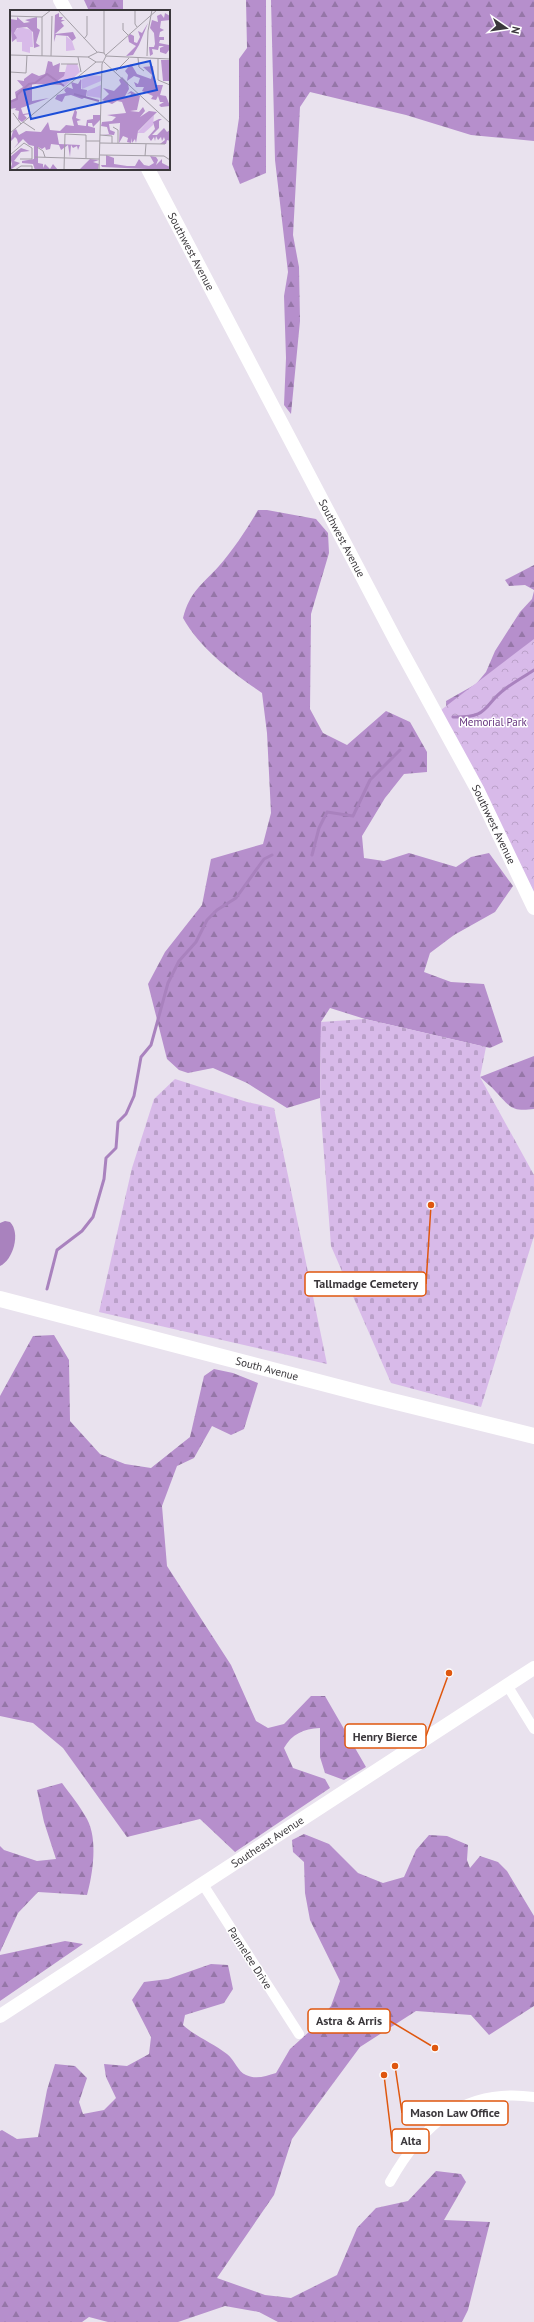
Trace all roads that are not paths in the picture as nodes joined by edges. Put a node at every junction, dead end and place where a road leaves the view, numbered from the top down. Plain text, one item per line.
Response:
1 (60, 0) edge
2 (65, 10) edge
3 (149, 170) edge
4 (534, 908) edge
5 (0, 1299) edge
6 (534, 1436) edge
7 (534, 1668) edge
8 (507, 1685) junction
9 (534, 1729) edge
10 (202, 1883) junction
11 (0, 2016) edge
12 (299, 2034) dead end
13 (534, 2097) edge
14 (390, 2182) dead end

1 - 2 street
3 - 4 street, Southwest Avenue
5 - 6 main road, South Avenue
7 - 8 street, Southeast Avenue
8 - 9 street
8 - 10 street, Southeast Avenue
10 - 11 street, Southeast Avenue
10 - 12 street, Parmelee Drive
13 - 14 street

